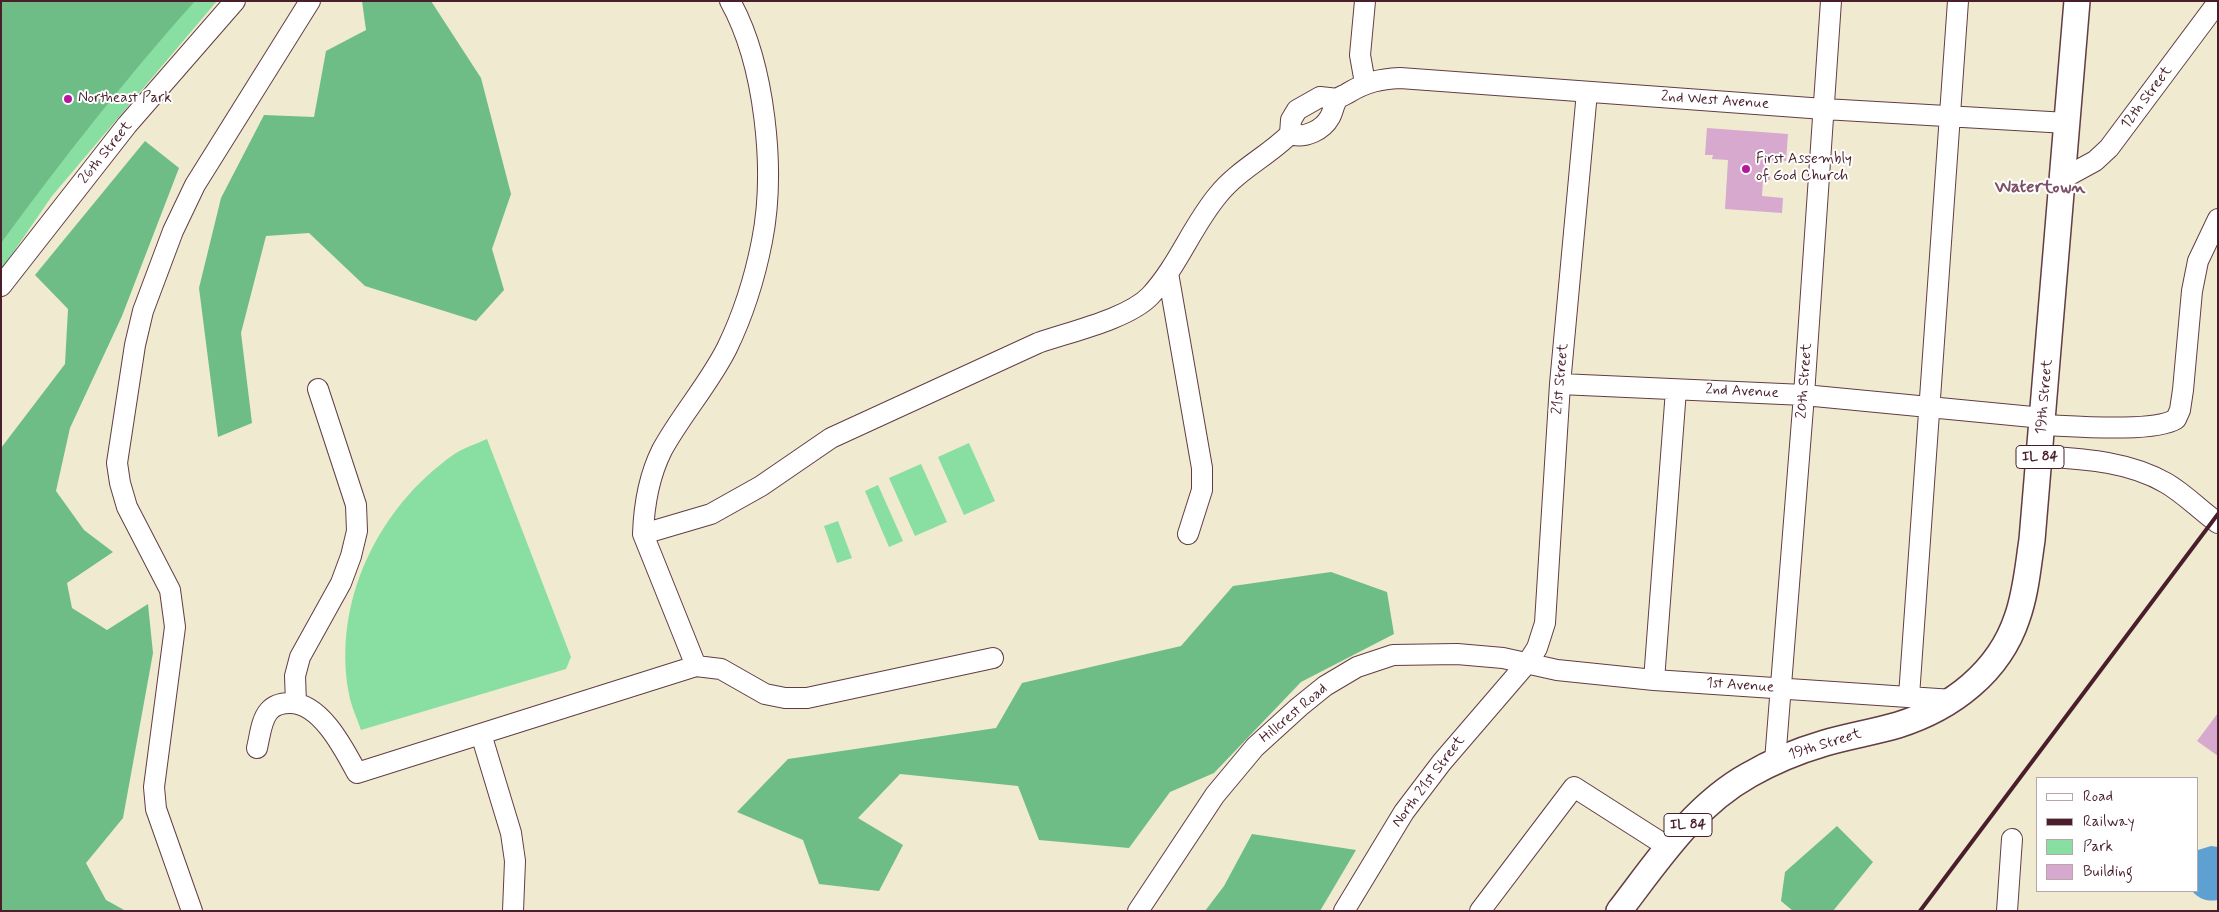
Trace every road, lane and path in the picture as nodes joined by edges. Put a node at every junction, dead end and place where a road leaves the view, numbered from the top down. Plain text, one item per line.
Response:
1 (235, 1) edge
2 (310, 1) edge
3 (730, 1) edge
4 (1365, 1) edge
5 (1830, 1) edge
6 (1958, 1) edge
7 (2077, 1) edge
8 (2218, 2) edge
9 (1365, 83) junction
10 (1587, 92) junction
11 (1338, 99) junction
12 (1824, 108) junction
13 (1949, 116) junction
14 (2067, 123) junction
15 (1290, 134) junction
16 (2062, 179) junction
17 (2218, 219) edge
18 (1168, 273) junction
19 (1, 286) edge
20 (1560, 384) junction
21 (318, 390) dead end
22 (1676, 390) junction
23 (1804, 395) junction
24 (1930, 407) junction
25 (2043, 422) junction
26 (2040, 456) junction
27 (2218, 523) edge
28 (643, 534) junction
29 (1188, 534) dead end
30 (994, 658) dead end
31 (1528, 662) junction
32 (696, 666) junction
33 (1654, 680) junction
34 (1782, 689) junction
35 (1909, 696) junction
36 (1953, 700) junction
37 (296, 703) junction
38 (481, 734) junction
39 (258, 748) dead end
40 (1775, 761) junction
41 (2012, 838) dead end
42 (1668, 847) junction
43 (192, 911) edge
44 (513, 911) edge
45 (1138, 911) edge
46 (1344, 911) edge
47 (1480, 911) edge
48 (1619, 911) edge
49 (2007, 911) edge

1 - 19 street, 26th Street
2 - 43 street
3 - 28 street
4 - 9 street
5 - 12 street, 20th Street
6 - 13 street
7 - 14 main road, 19th Street / IL 84
8 - 16 street, 12th Street
9 - 10 street, 2nd West Avenue
9 - 11 street
10 - 12 street, 2nd West Avenue
10 - 20 street, 21st Street
11 - 15 street
11 - 15 street
12 - 13 street, 2nd West Avenue
12 - 23 street, 20th Street
13 - 14 street, 2nd West Avenue
13 - 24 street
14 - 16 main road, 19th Street / IL 84
15 - 18 street
16 - 25 main road, 19th Street / IL 84
17 - 25 street, 2nd Avenue
18 - 28 street
18 - 29 street
20 - 22 street, 2nd Avenue
20 - 31 street, 21st Street
21 - 37 street
22 - 23 street, 2nd Avenue
22 - 33 street
23 - 24 street, 2nd Avenue
23 - 34 street, 20th Street
24 - 25 street, 2nd Avenue
24 - 35 street
25 - 26 main road, 19th Street / IL 84
26 - 27 street
26 - 36 main road, 19th Street / IL 84
28 - 32 street
30 - 32 street
31 - 33 street, 1st Avenue
31 - 45 street, Hillcrest Road
31 - 46 street, North 21st Street
32 - 38 street
33 - 34 street, 1st Avenue
34 - 35 street, 1st Avenue
34 - 40 street, 20th Street
35 - 36 street, 1st Avenue
36 - 40 main road, 19th Street / IL 84
37 - 38 street
37 - 39 street
38 - 44 street
40 - 42 main road, IL 84
41 - 49 street
42 - 47 street
42 - 48 main road, IL 84

